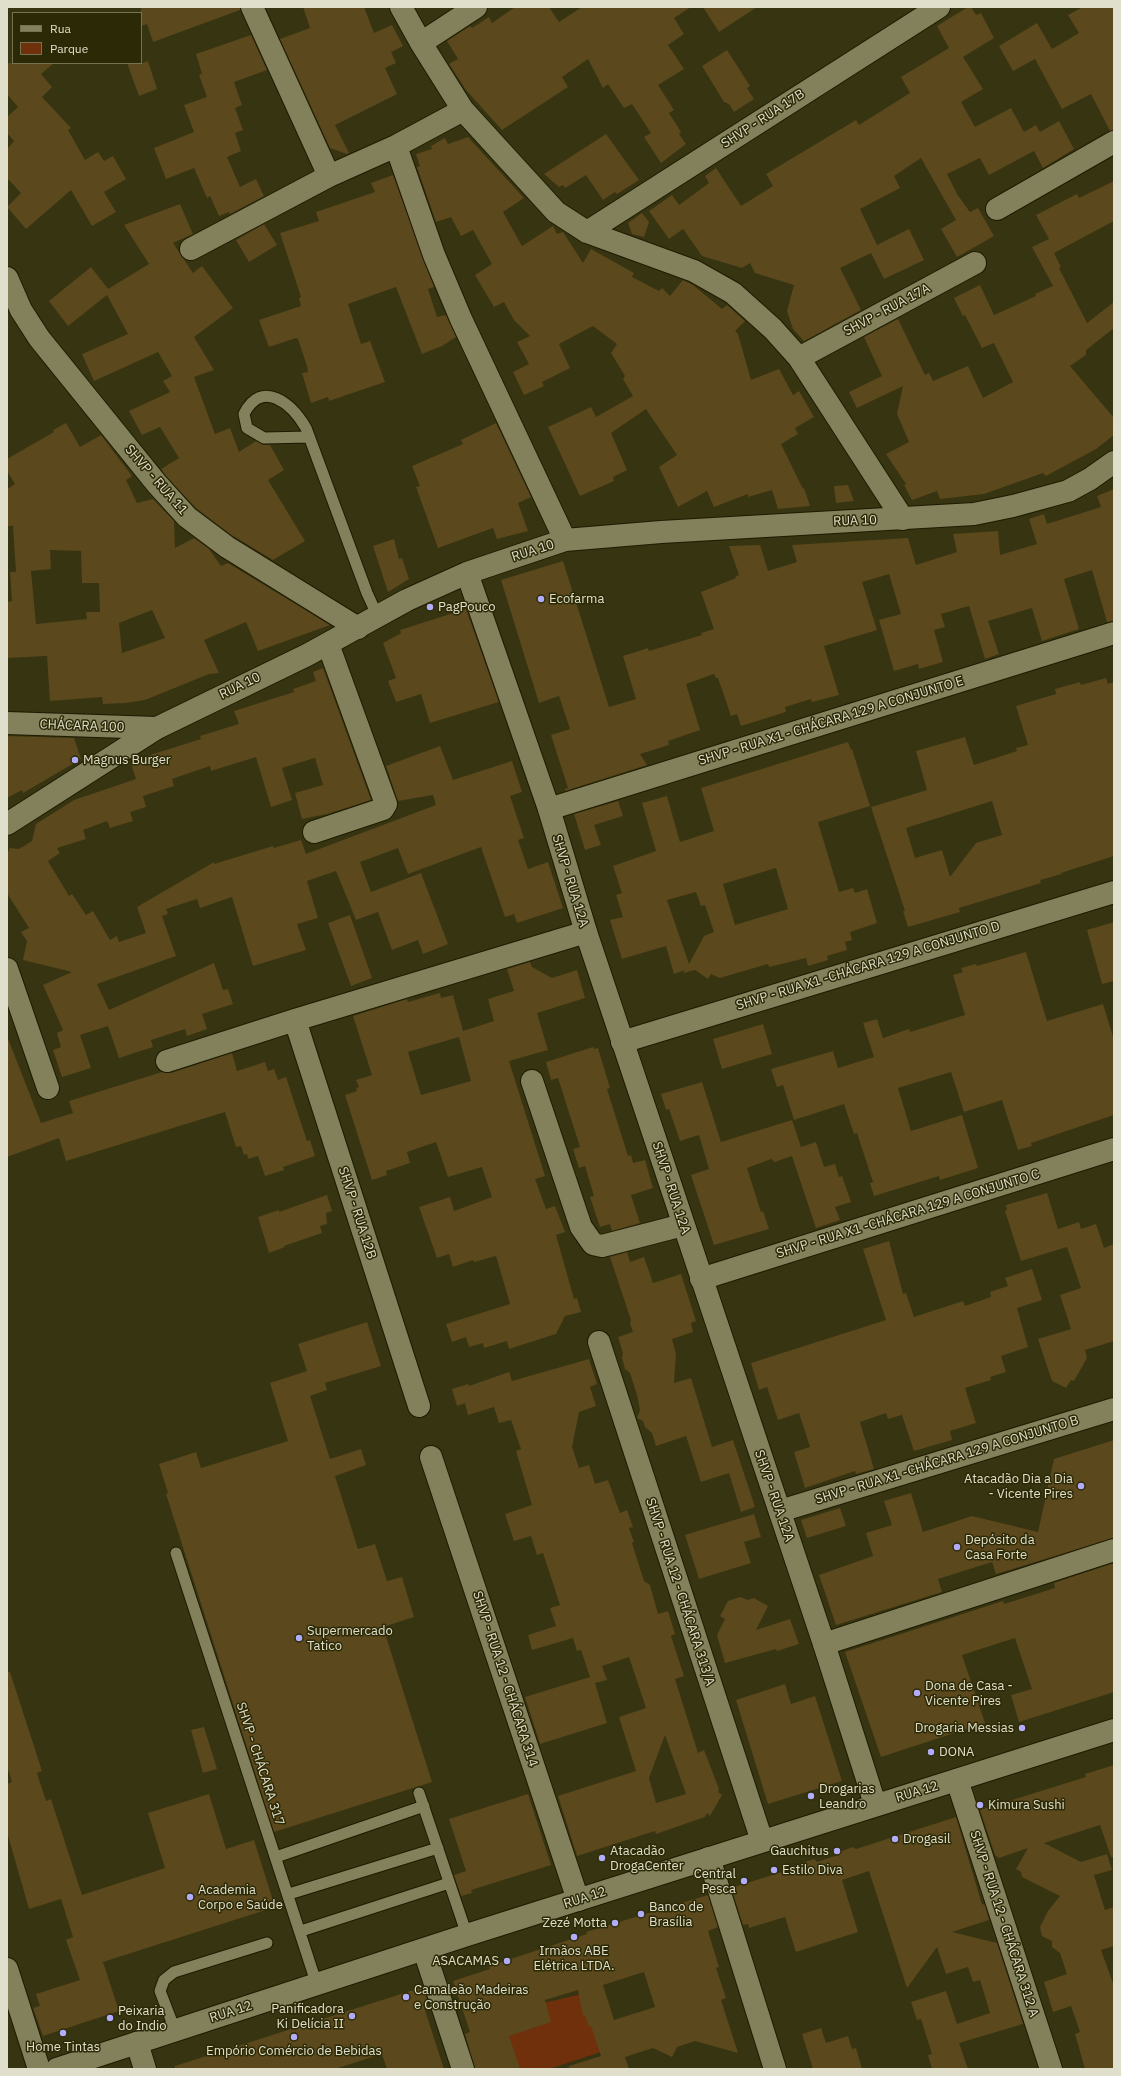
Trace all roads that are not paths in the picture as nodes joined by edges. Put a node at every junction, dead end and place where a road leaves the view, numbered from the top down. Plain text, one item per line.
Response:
1 (252, 7) edge
2 (401, 7) edge
3 (476, 7) edge
4 (939, 7) edge
5 (421, 43) junction
6 (463, 110) junction
7 (1114, 142) edge
8 (396, 146) junction
9 (329, 176) junction
10 (997, 209) dead end
11 (588, 232) junction
12 (191, 249) dead end
13 (975, 263) dead end
14 (7, 278) edge
15 (799, 358) junction
16 (309, 437) junction
17 (1114, 462) edge
18 (903, 519) junction
19 (565, 540) junction
20 (467, 573) junction
21 (378, 617) junction
22 (358, 628) junction
23 (1114, 633) edge
24 (328, 644) junction
25 (7, 723) edge
26 (157, 728) junction
27 (549, 809) junction
28 (7, 824) edge
29 (314, 832) dead end
30 (1114, 892) edge
31 (586, 932) junction
32 (7, 969) edge
33 (295, 1020) junction
34 (622, 1042) junction
35 (167, 1061) dead end
36 (532, 1081) dead end
37 (48, 1088) dead end
38 (1114, 1149) edge
39 (683, 1225) junction
40 (701, 1279) junction
41 (599, 1342) dead end
42 (418, 1406) dead end
43 (1114, 1409) edge
44 (431, 1457) dead end
45 (780, 1511) junction
46 (1114, 1550) edge
47 (176, 1553) dead end
48 (824, 1644) junction
49 (1114, 1730) edge
50 (957, 1780) junction
51 (419, 1793) dead end
52 (875, 1804) junction
53 (424, 1806) junction
54 (762, 1842) junction
55 (438, 1848) junction
56 (276, 1857) junction
57 (710, 1858) junction
58 (450, 1883) junction
59 (289, 1894) junction
60 (578, 1900) junction
61 (301, 1931) junction
62 (467, 1935) junction
63 (267, 1943) dead end
64 (424, 1950) junction
65 (7, 1969) edge
66 (317, 1985) junction
67 (176, 2030) junction
68 (136, 2043) junction
69 (39, 2069) edge
70 (57, 2069) edge
71 (145, 2069) edge
72 (462, 2069) edge
73 (775, 2069) edge
74 (1051, 2069) edge

1 - 9 street
2 - 5 street
3 - 5 street
4 - 11 street, SHVP - RUA 17B
5 - 6 street
6 - 8 street
6 - 11 street
7 - 10 street
8 - 9 street
8 - 19 street
9 - 12 street
11 - 15 street
13 - 15 street, SHVP - RUA 17A
14 - 22 street, SHVP - RUA 11
15 - 18 street
16 - 16 lane
16 - 21 lane
17 - 18 street, RUA 10
18 - 19 street, RUA 10
19 - 20 street, RUA 10
20 - 21 street, RUA 10
20 - 27 street, SHVP - RUA 12A
21 - 22 street, RUA 10
22 - 24 street, RUA 10
23 - 27 street, SHVP - RUA X1 - CHÁCARA 129 A CONJUNTO E
24 - 26 street, RUA 10
24 - 29 street
25 - 26 street, CHÁCARA 100
26 - 28 street, RUA 10
27 - 31 street, SHVP - RUA 12A
30 - 34 street, SHVP - RUA X1 -CHÁCARA 129 A CONJUNTO D
31 - 33 street
31 - 34 street, SHVP - RUA 12A
32 - 37 street
33 - 35 street
33 - 42 street, SHVP - RUA 12B
34 - 39 street, SHVP - RUA 12A
36 - 39 street
38 - 40 street, SHVP - RUA X1 -CHÁCARA 129 A CONJUNTO C
39 - 40 street, SHVP - RUA 12A
40 - 45 street, SHVP - RUA 12A
41 - 54 street, SHVP - RUA 12 - CHÁCARA 313/A
43 - 45 street, SHVP - RUA X1 -CHÁCARA 129 A CONJUNTO B
44 - 60 street, SHVP - RUA 12 - CHÁCARA 314
45 - 48 street, SHVP - RUA 12A
46 - 48 street
47 - 56 lane, SHVP - CHÁCARA 317
48 - 52 street, SHVP - RUA 12A
49 - 50 street, RUA 12
50 - 52 street, RUA 12
50 - 74 street, SHVP - RUA 12 - CHÁCARA 312 A
51 - 53 lane
52 - 54 street, RUA 12
53 - 55 lane
53 - 56 lane
54 - 57 street, RUA 12
55 - 58 lane
55 - 59 lane
56 - 59 lane, SHVP - CHÁCARA 317
57 - 60 street, RUA 12
57 - 73 street
58 - 61 lane
58 - 62 lane
59 - 61 lane, SHVP - CHÁCARA 317
60 - 62 street, RUA 12
61 - 66 lane, SHVP - CHÁCARA 317
62 - 64 street, RUA 12
63 - 67 lane
64 - 66 street, RUA 12
64 - 72 street
65 - 69 street
66 - 67 street, RUA 12
67 - 68 street, RUA 12
68 - 70 street, RUA 12
68 - 71 street

